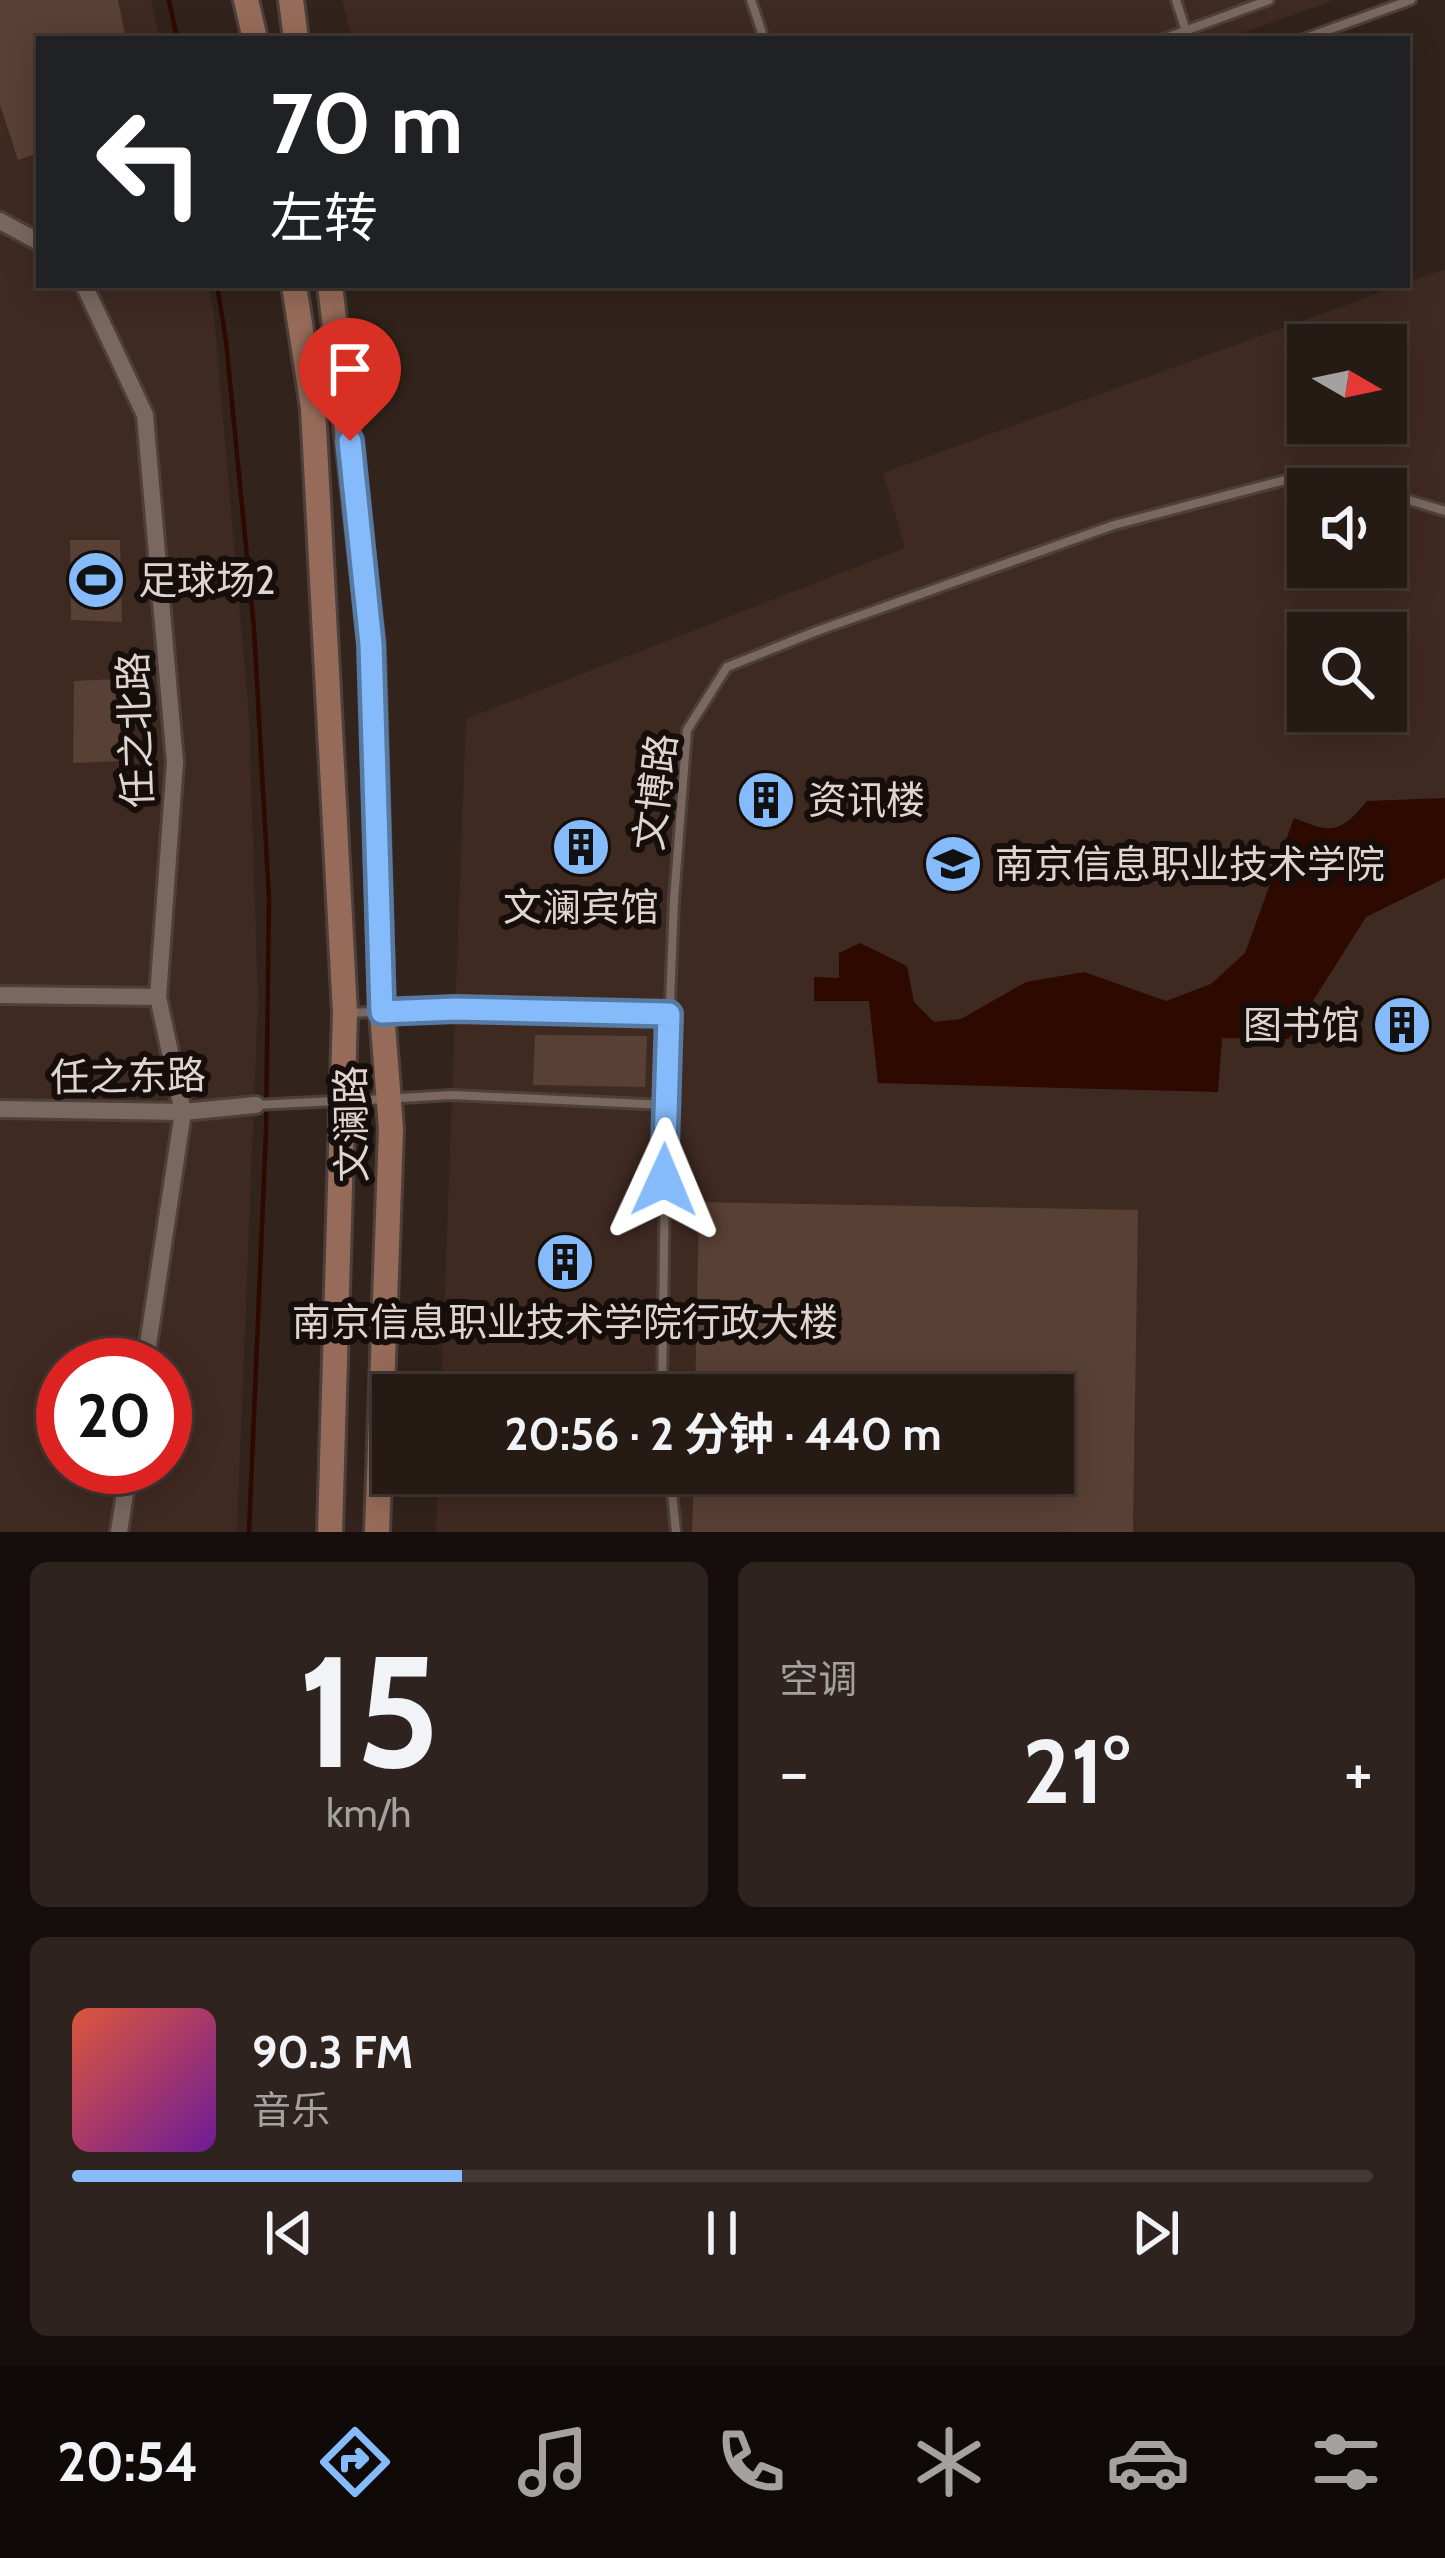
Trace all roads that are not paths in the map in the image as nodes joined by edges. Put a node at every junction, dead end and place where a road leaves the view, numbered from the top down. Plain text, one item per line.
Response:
1 (246, 0) edge
2 (291, 0) edge
3 (751, 0) edge
4 (1175, 0) edge
5 (1269, 0) edge
6 (1411, 0) edge
7 (1186, 31) junction
8 (254, 36) edge
9 (296, 36) edge
10 (763, 36) edge
11 (1172, 36) edge
12 (1312, 36) edge
13 (0, 221) edge
14 (36, 240) edge
15 (85, 288) edge
16 (294, 288) edge
17 (330, 288) edge
18 (1287, 480) edge
19 (1407, 499) edge
20 (1445, 511) edge
21 (0, 995) edge
22 (158, 997) junction
23 (382, 1012) junction
24 (345, 1013) junction
25 (669, 1014) junction
26 (389, 1100) junction
27 (341, 1101) junction
28 (256, 1105) joint
29 (666, 1105) junction
30 (0, 1109) edge
31 (183, 1112) junction
32 (149, 1338) edge
33 (662, 1374) edge
34 (125, 1494) edge
35 (672, 1494) edge
36 (119, 1532) edge
37 (330, 1532) edge
38 (377, 1532) edge
39 (676, 1532) edge

1 - 8 main road
2 - 9 main road
3 - 10 lane
4 - 7 lane
5 - 7 lane
6 - 12 lane
7 - 11 lane
13 - 14 street
15 - 22 street, 任之北路
16 - 24 main road, 文澜路
17 - 23 main road, 文澜路
18 - 25 lane, 文博路
19 - 20 lane
21 - 22 street
22 - 31 street, 任之北路
23 - 24 lane
23 - 25 lane
23 - 26 main road, 文澜路
24 - 27 main road, 文澜路
25 - 29 lane, 文博路
26 - 27 lane
26 - 29 lane
26 - 38 main road, 文澜路
27 - 28 lane
27 - 37 main road, 文澜路
28 - 31 street, 任之东路
29 - 33 lane, 文博路
30 - 31 street, 任之东路
31 - 32 street
34 - 36 street
35 - 39 lane

